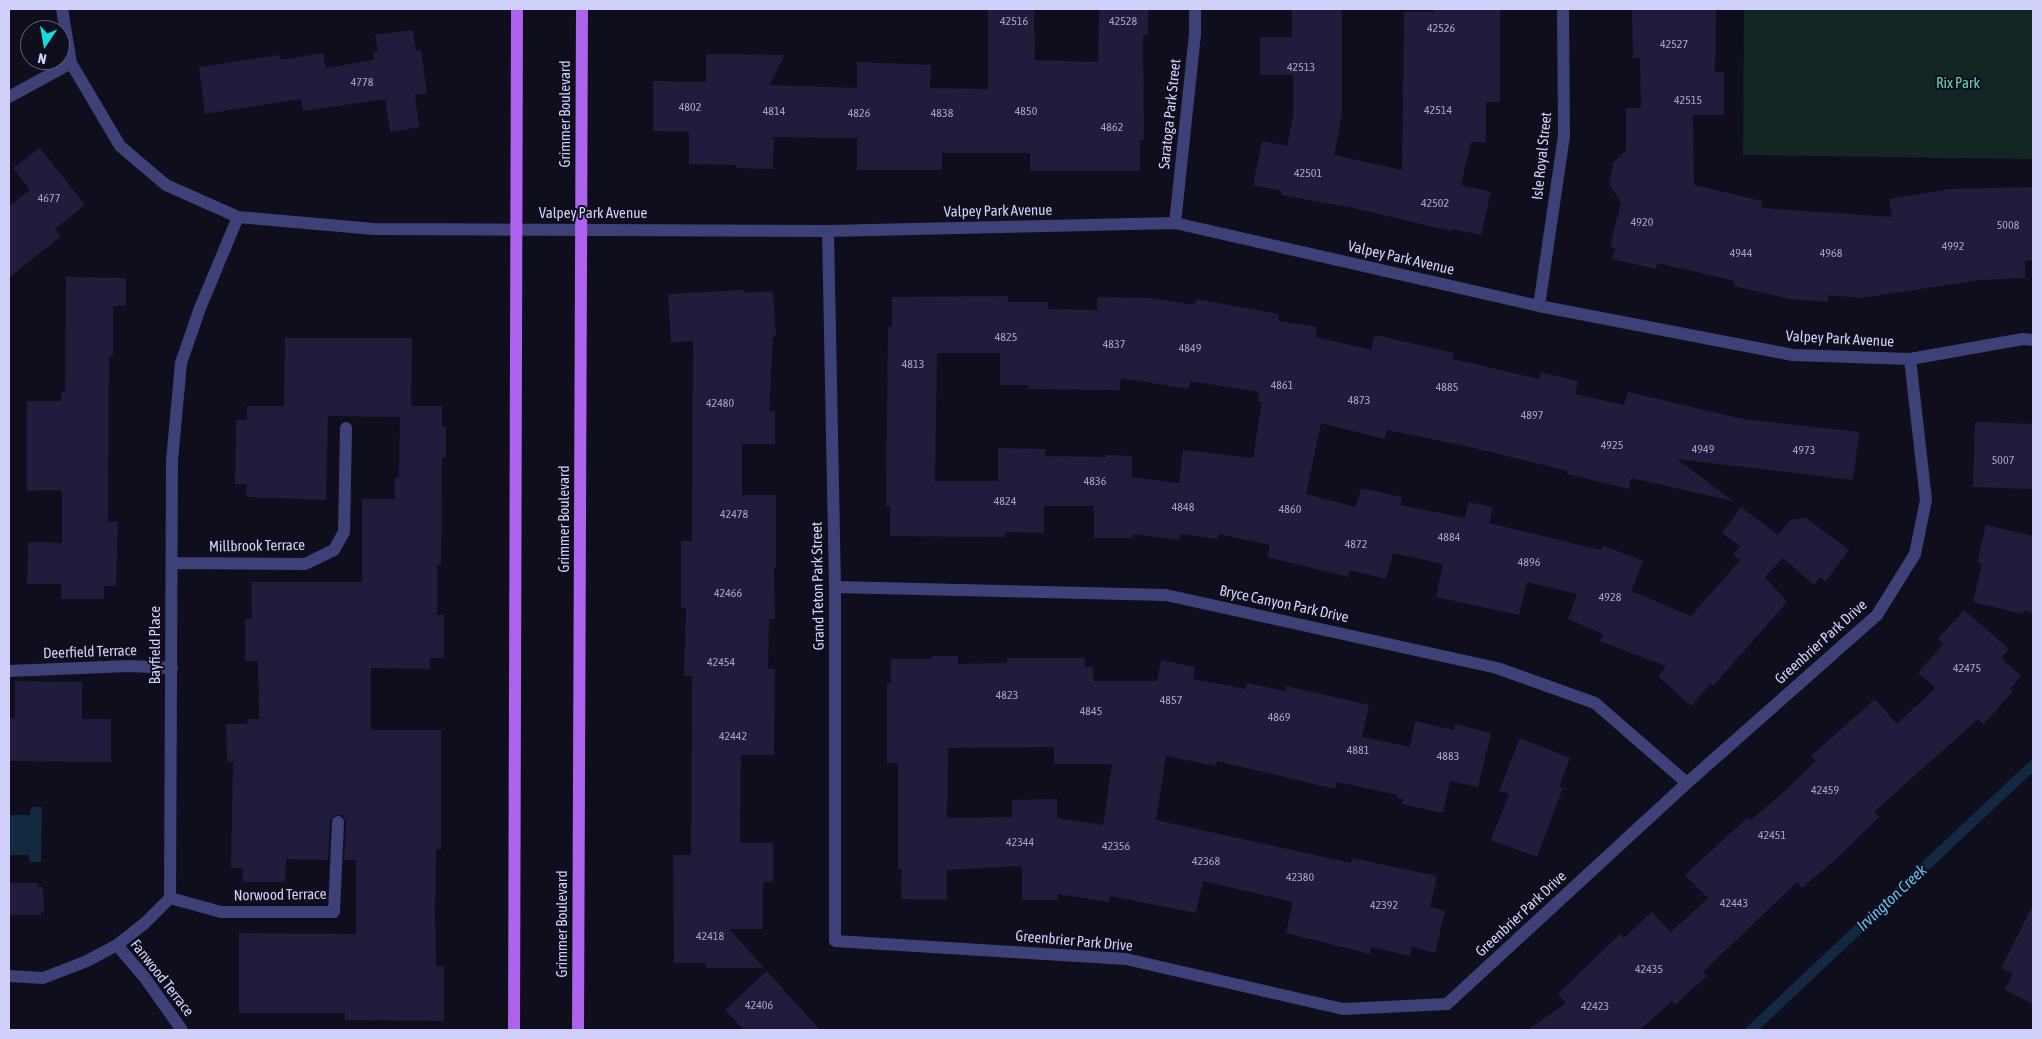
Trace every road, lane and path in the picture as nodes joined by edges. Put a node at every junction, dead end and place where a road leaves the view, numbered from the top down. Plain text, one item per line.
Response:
1 (62, 9) edge
2 (517, 9) edge
3 (582, 9) edge
4 (1195, 9) edge
5 (1563, 9) edge
6 (71, 63) junction
7 (9, 97) edge
8 (238, 217) junction
9 (1175, 223) junction
10 (516, 229) junction
11 (580, 229) junction
12 (828, 231) junction
13 (1539, 306) junction
14 (2033, 340) edge
15 (1910, 359) junction
16 (346, 428) dead end
17 (172, 563) junction
18 (835, 587) junction
19 (172, 668) junction
20 (9, 670) edge
21 (1687, 783) junction
22 (338, 822) dead end
23 (170, 898) junction
24 (835, 941) joint
25 (117, 945) junction
26 (9, 976) edge
27 (182, 1030) edge
28 (514, 1030) edge
29 (578, 1030) edge

1 - 6 street, Valpey Park Avenue
2 - 10 main road
3 - 11 main road, Grimmer Boulevard
4 - 9 street, Saratoga Park Street
5 - 13 street, Isle Royal Street
6 - 7 street
6 - 8 street, Valpey Park Avenue
8 - 10 street, Valpey Park Avenue
8 - 17 street, Bayfield Place
9 - 12 street, Valpey Park Avenue
9 - 13 street, Valpey Park Avenue
10 - 11 street, Valpey Park Avenue
10 - 28 main road
11 - 12 street, Valpey Park Avenue
11 - 29 main road, Grimmer Boulevard
12 - 18 street, Grand Teton Park Street
13 - 15 street, Valpey Park Avenue
14 - 15 street, Valpey Park Avenue
15 - 21 street, Greenbrier Park Drive
16 - 17 street, Millbrook Terrace
17 - 19 street, Bayfield Place
18 - 21 street, Bryce Canyon Park Drive
18 - 24 street, Grand Teton Park Street
19 - 20 street, Deerfield Terrace
19 - 23 street, Bayfield Place
21 - 24 street, Greenbrier Park Drive
22 - 23 street, Norwood Terrace
23 - 25 street
25 - 26 street
25 - 27 street, Fanwood Terrace

